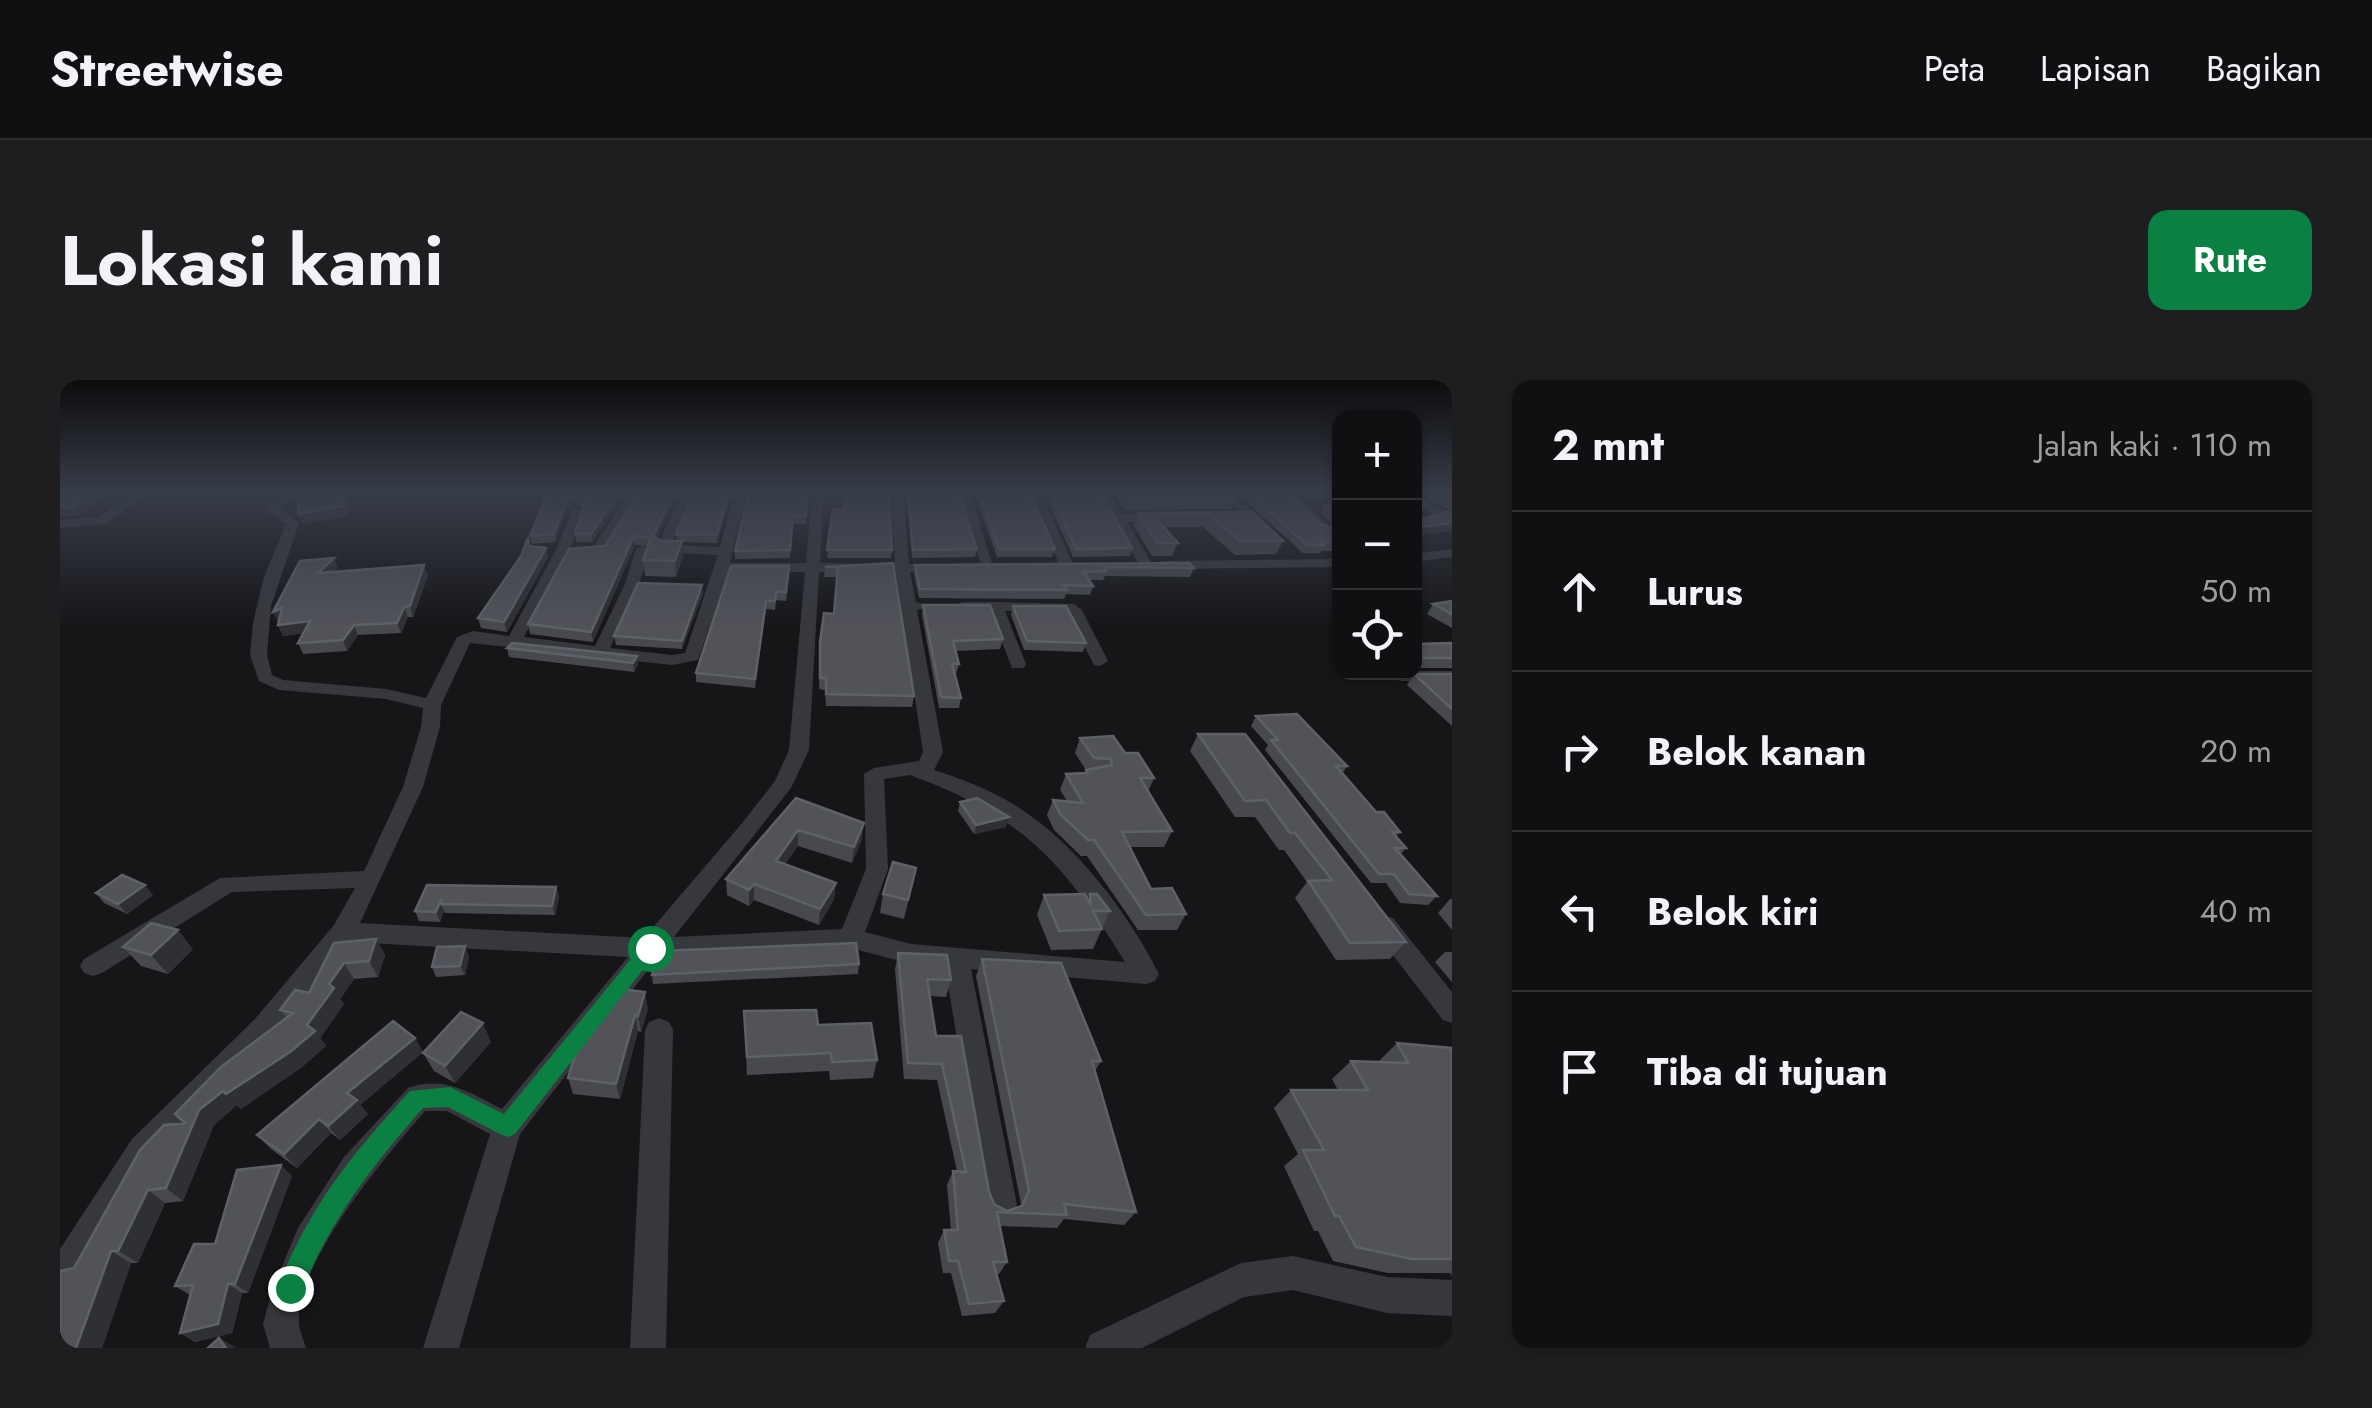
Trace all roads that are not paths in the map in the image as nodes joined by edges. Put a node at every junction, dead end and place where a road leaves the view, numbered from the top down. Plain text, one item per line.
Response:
1 (288, 537) edge
2 (563, 537) edge
3 (624, 537) edge
4 (668, 537) edge
5 (729, 537) edge
6 (814, 537) edge
7 (900, 537) edge
8 (979, 537) edge
9 (1054, 537) edge
10 (1129, 537) edge
11 (1271, 537) edge
12 (1274, 540) edge
13 (621, 549) junction
14 (557, 550) junction
15 (663, 550) junction
16 (1286, 552) edge
17 (1452, 553) edge
18 (1422, 557) edge
19 (724, 559) junction
20 (1422, 559) edge
21 (1298, 563) junction
22 (1332, 563) edge
23 (1126, 565) edge
24 (1146, 565) junction
25 (1048, 566) edge
26 (1067, 566) junction
27 (1087, 566) edge
28 (989, 567) junction
29 (1008, 567) edge
30 (812, 568) junction
31 (954, 568) edge
32 (972, 568) edge
33 (902, 569) junction
34 (1444, 570) dead end
35 (632, 584) junction
36 (649, 584) edge
37 (910, 606) junction
38 (996, 606) junction
39 (516, 639) junction
40 (601, 650) junction
41 (1100, 661) dead end
42 (1018, 664) dead end
43 (1444, 676) edge
44 (1452, 689) edge
45 (432, 705) junction
46 (916, 770) junction
47 (370, 879) junction
48 (1370, 907) edge
49 (343, 932) junction
50 (851, 938) junction
51 (650, 948) junction
52 (956, 958) junction
53 (93, 966) dead end
54 (1452, 1012) edge
55 (659, 1030) dead end
56 (508, 1127) junction
57 (1001, 1205) edge
58 (60, 1280) edge
59 (1452, 1298) edge
60 (288, 1348) edge
61 (441, 1348) edge
62 (648, 1348) edge
63 (1102, 1348) edge

1 - 45 street
2 - 14 street
3 - 13 street
4 - 15 street
5 - 19 street
6 - 30 street
7 - 33 street
8 - 28 street
9 - 26 street
10 - 24 street
11 - 12 street
13 - 14 street
13 - 15 street
13 - 35 street
14 - 39 street
15 - 19 street
16 - 21 street
17 - 18 street
19 - 30 street
19 - 40 street
20 - 34 street
21 - 22 street
21 - 24 street
23 - 24 street
25 - 26 street
26 - 27 street
28 - 29 street
28 - 32 street
30 - 33 street
30 - 51 street
31 - 33 street
33 - 37 street
35 - 36 street
35 - 40 street
37 - 38 street
37 - 46 street
38 - 41 street
38 - 42 street
39 - 40 street
39 - 45 street
43 - 44 street
45 - 47 street
46 - 50 street
46 - 52 street
47 - 49 street
47 - 53 street
48 - 54 street
49 - 51 street
49 - 58 street
50 - 51 street
50 - 52 street
51 - 56 street
52 - 57 street
55 - 62 street
56 - 60 street
56 - 61 street
59 - 63 street

